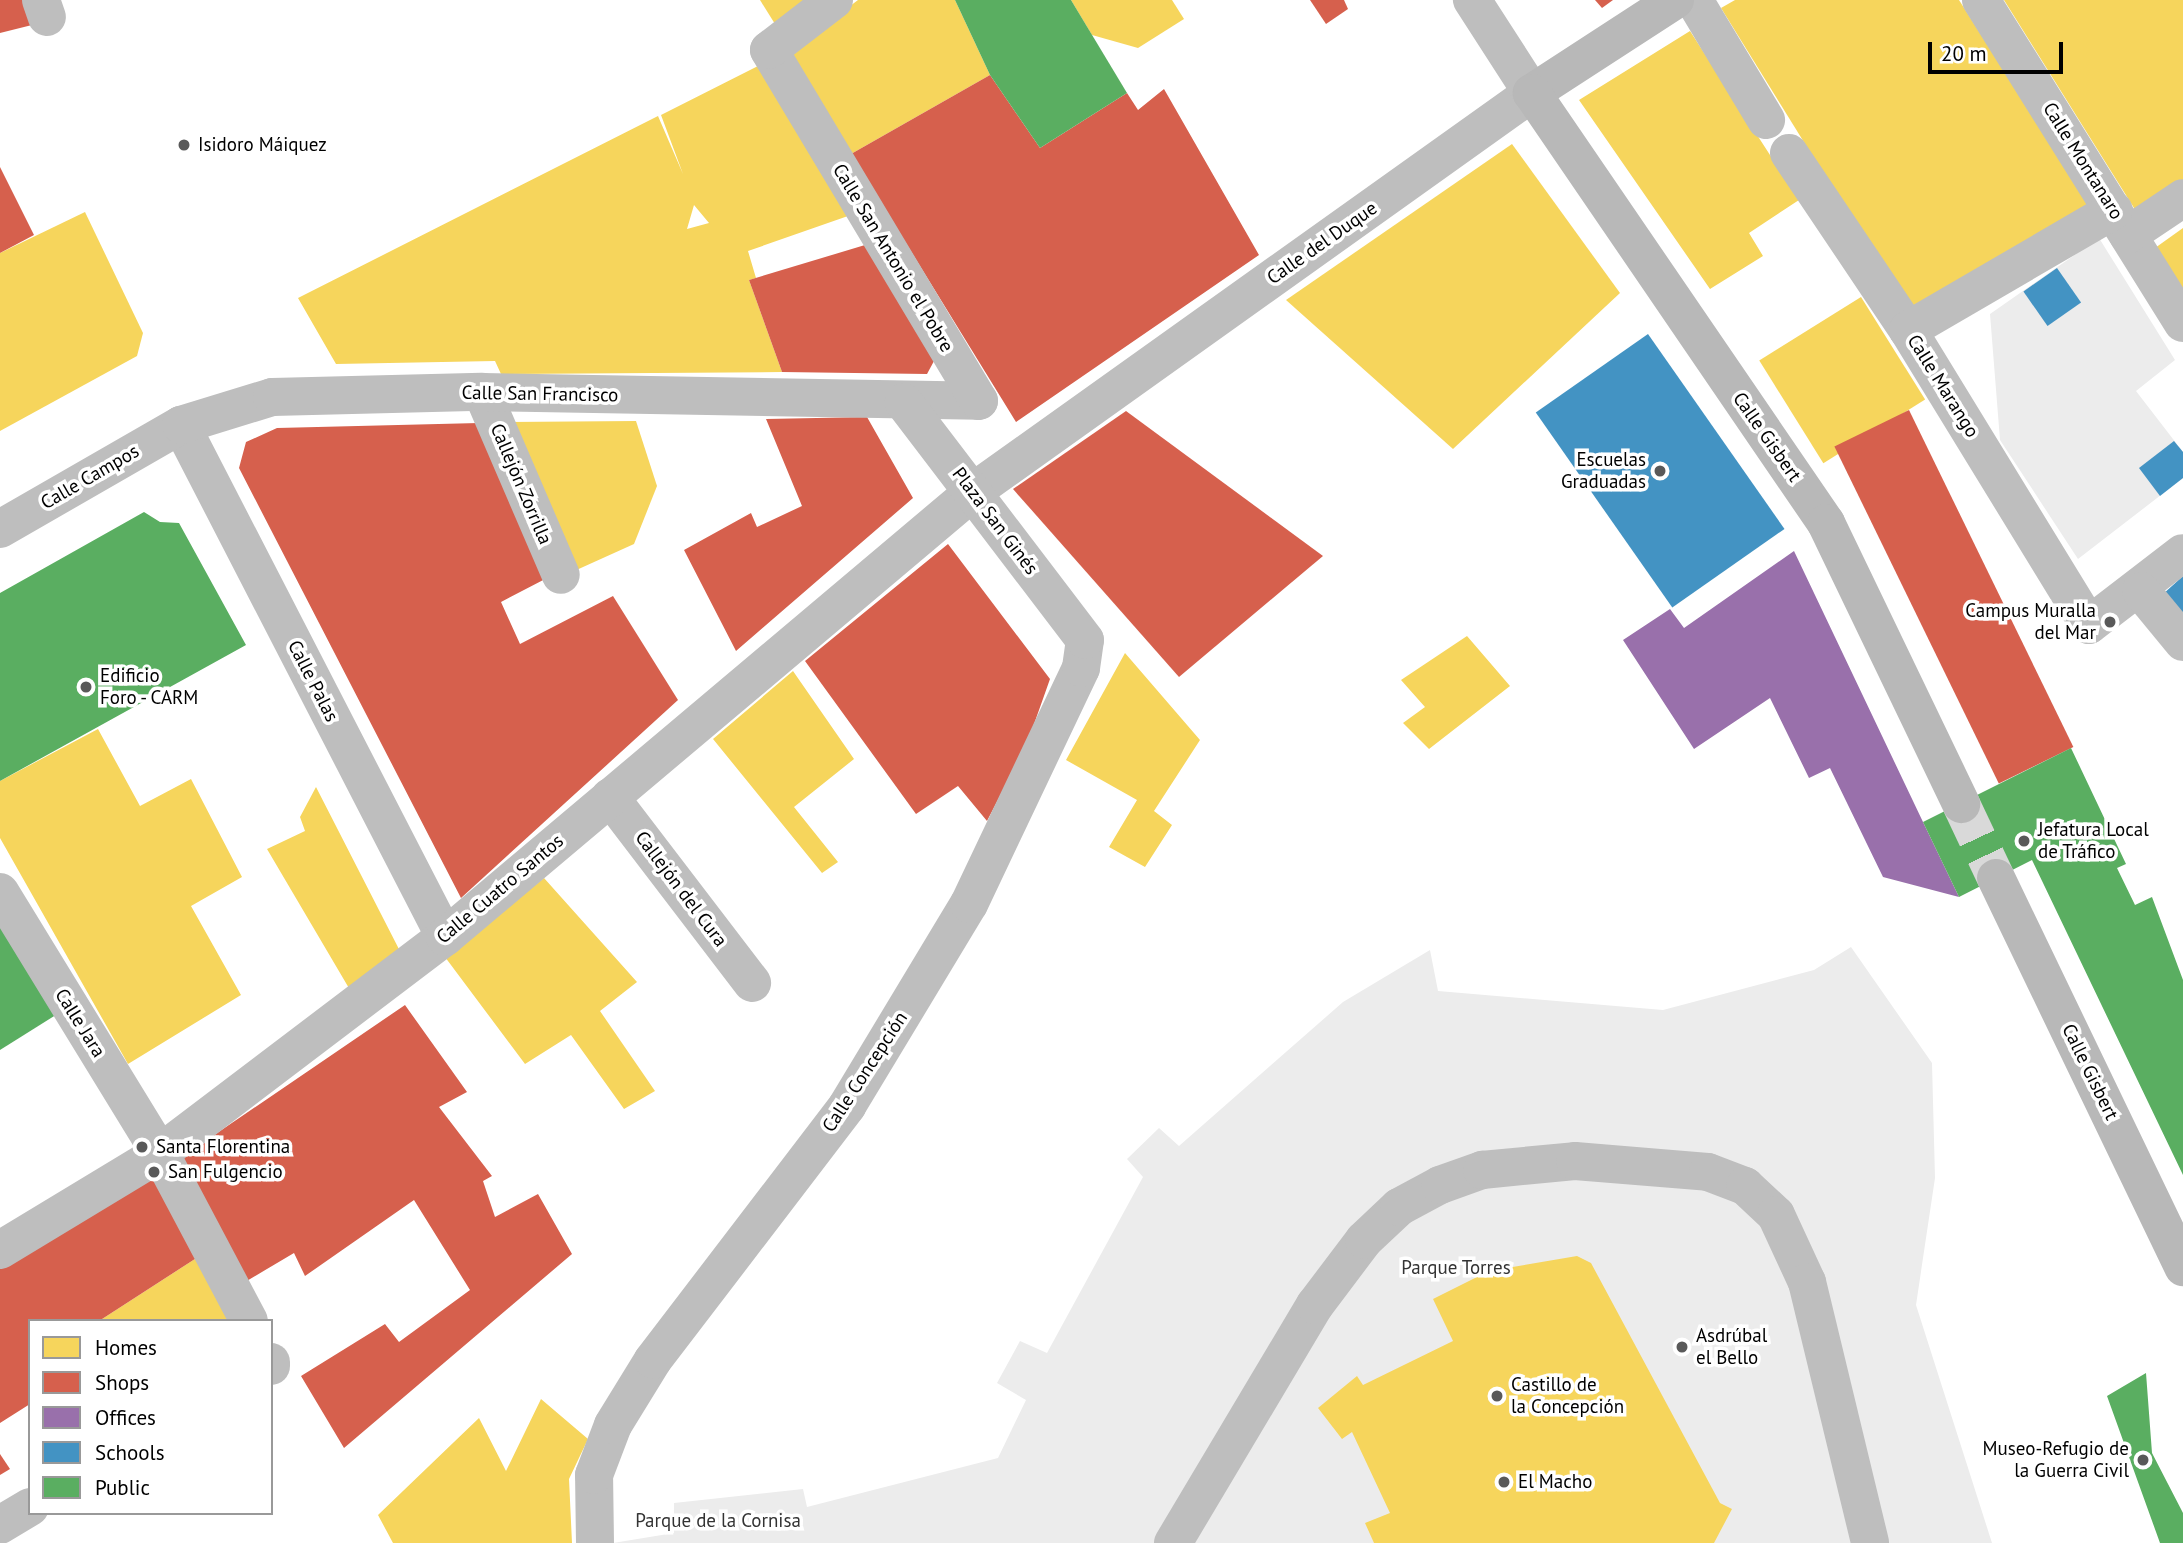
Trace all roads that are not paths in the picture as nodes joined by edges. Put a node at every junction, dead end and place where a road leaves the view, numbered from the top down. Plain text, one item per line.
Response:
1 (834, 0) edge
2 (1472, 0) edge
3 (1675, 0) edge
4 (1694, 0) edge
5 (1981, 0) edge
6 (1532, 93) junction
7 (1766, 120) dead end
8 (1789, 153) dead end
9 (2183, 198) edge
10 (2121, 223) junction
11 (2183, 323) edge
12 (1908, 331) junction
13 (482, 392) junction
14 (904, 402) junction
15 (181, 425) junction
16 (974, 491) junction
17 (0, 529) edge
18 (2183, 553) edge
19 (561, 575) dead end
20 (2141, 591) junction
21 (1085, 640) joint
22 (2183, 642) edge
23 (610, 797) junction
24 (1961, 804) tunnel mouth
25 (1996, 878) tunnel mouth
26 (0, 892) edge
27 (445, 936) junction
28 (752, 983) dead end
29 (160, 1153) junction
30 (0, 1250) edge
31 (2183, 1267) edge
32 (248, 1319) edge
33 (28, 1508) edge
34 (0, 1525) edge
35 (594, 1543) edge
36 (1172, 1543) edge
37 (1870, 1543) edge

1 - 14 street, Calle San Antonio el Pobre
2 - 6 street
3 - 6 street, Calle del Duque
4 - 7 street
5 - 10 street, Calle Montanaro
6 - 16 street, Calle del Duque
6 - 24 street, Calle Gisbert
8 - 12 street, Calle Marango
9 - 10 street
10 - 11 street, Calle Montanaro
10 - 12 street
12 - 20 street, Calle Marango
13 - 14 street, Calle San Francisco
13 - 15 street, Calle San Francisco
13 - 19 street, Callejón Zorrilla
14 - 16 street, Plaza San Ginés
15 - 17 street, Calle Campos
15 - 27 street, Calle Palas
16 - 21 street, Plaza San Ginés
16 - 23 street, Calle Cuatro Santos
18 - 20 street
20 - 22 street
21 - 35 street, Calle Concepción
23 - 27 street, Calle Cuatro Santos
23 - 28 street, Callejón del Cura
25 - 31 street, Calle Gisbert
26 - 29 street, Calle Jara
27 - 29 street, Calle Cuatro Santos
29 - 30 street, Calle Cuatro Santos
29 - 32 street, Calle Jara
33 - 34 street
36 - 37 street

